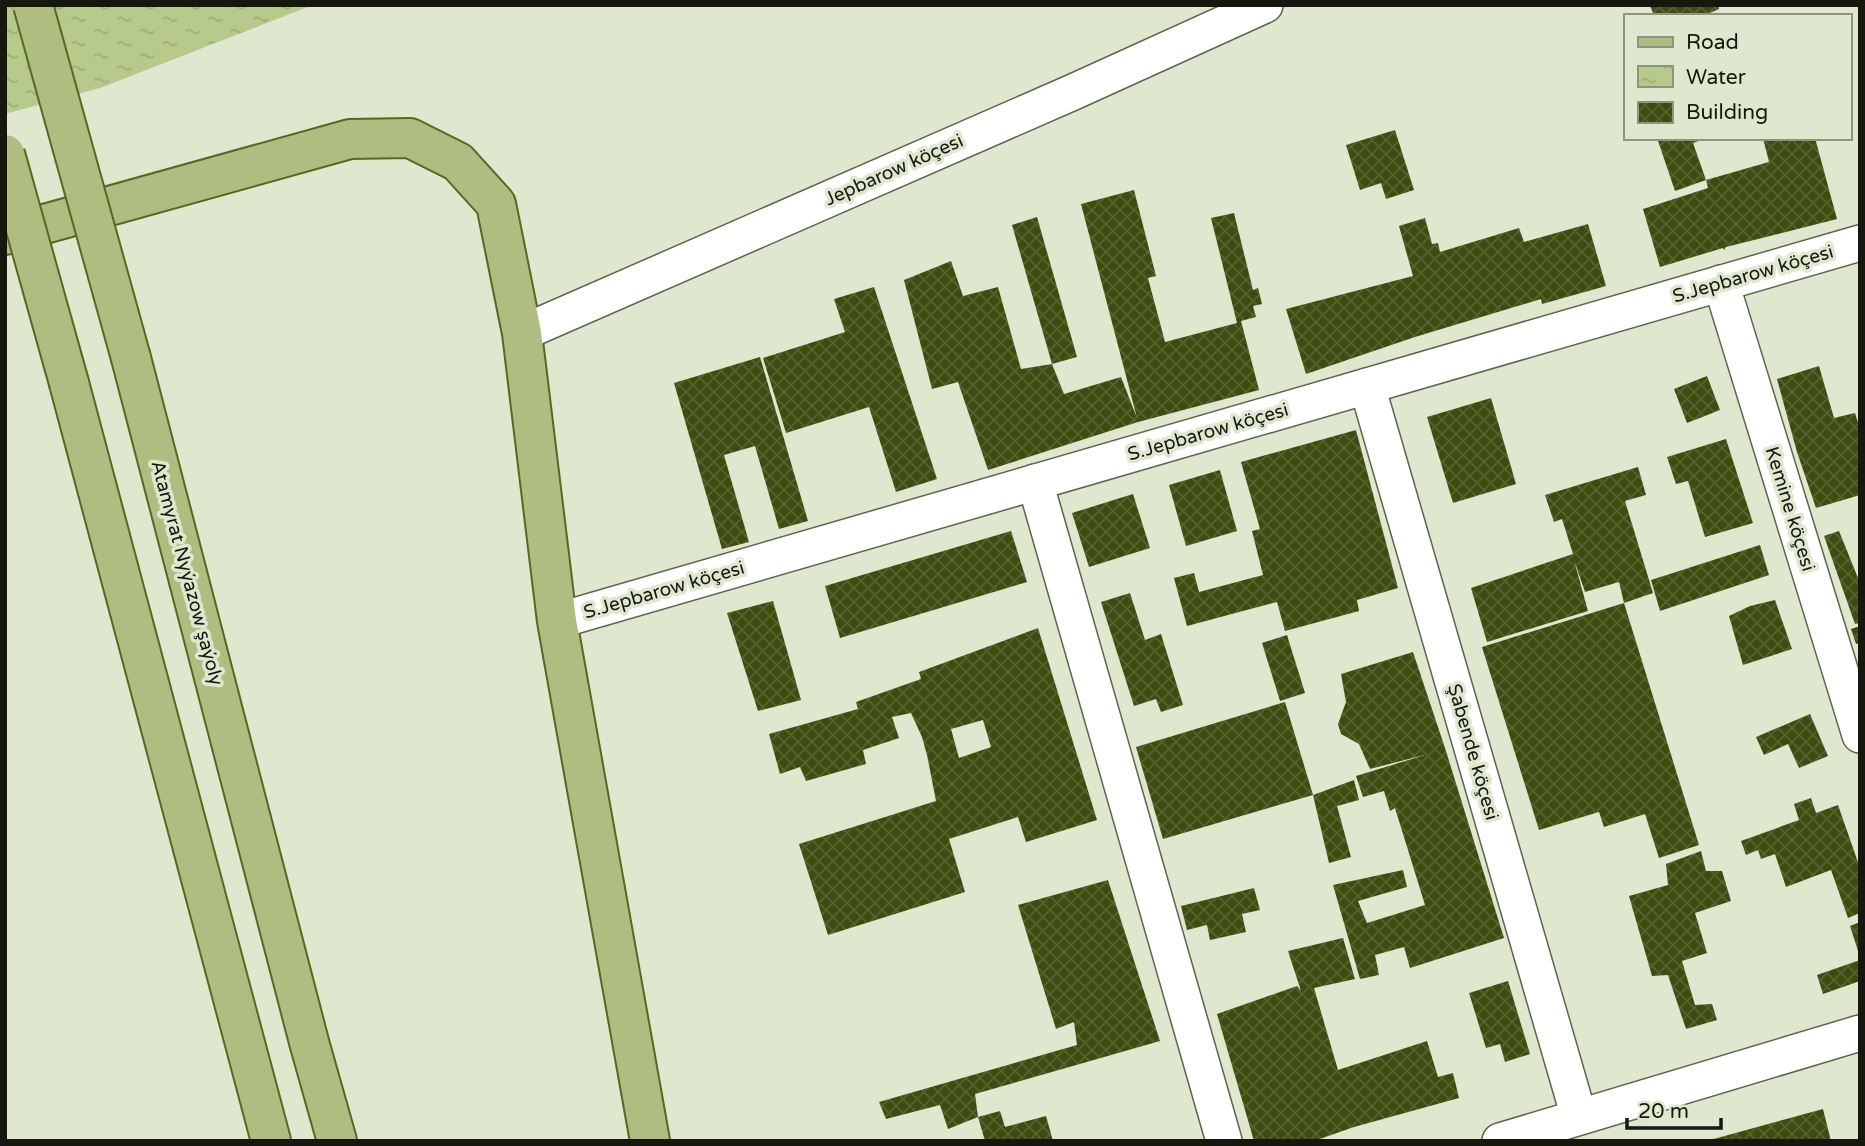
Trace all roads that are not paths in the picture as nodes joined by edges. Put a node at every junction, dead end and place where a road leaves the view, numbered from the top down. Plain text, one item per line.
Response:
1 (33, 5) edge
2 (1265, 5) edge
3 (5, 154) edge
4 (5, 235) edge
5 (1860, 243) edge
6 (1721, 283) junction
7 (522, 333) junction
8 (1367, 386) junction
9 (1035, 482) junction
10 (557, 621) junction
11 (1860, 735) edge
12 (1860, 1033) edge
13 (1579, 1117) junction
14 (271, 1141) edge
15 (337, 1141) edge
16 (650, 1141) edge
17 (1224, 1141) edge
18 (1500, 1141) edge

1 - 15 main road, Atamyrat Nyýazow şaýoly, bridge
2 - 7 street, Jepbarow köçesi
3 - 14 main road, bridge
4 - 7 main road
5 - 6 street, S.Jepbarow köçesi
6 - 8 street, S.Jepbarow köçesi
6 - 11 street, Kemine köçesi
7 - 10 main road
8 - 9 street, S.Jepbarow köçesi
8 - 13 street, Şabende köçesi
9 - 10 street, S.Jepbarow köçesi
9 - 17 street
10 - 16 main road
12 - 13 street
13 - 18 street

